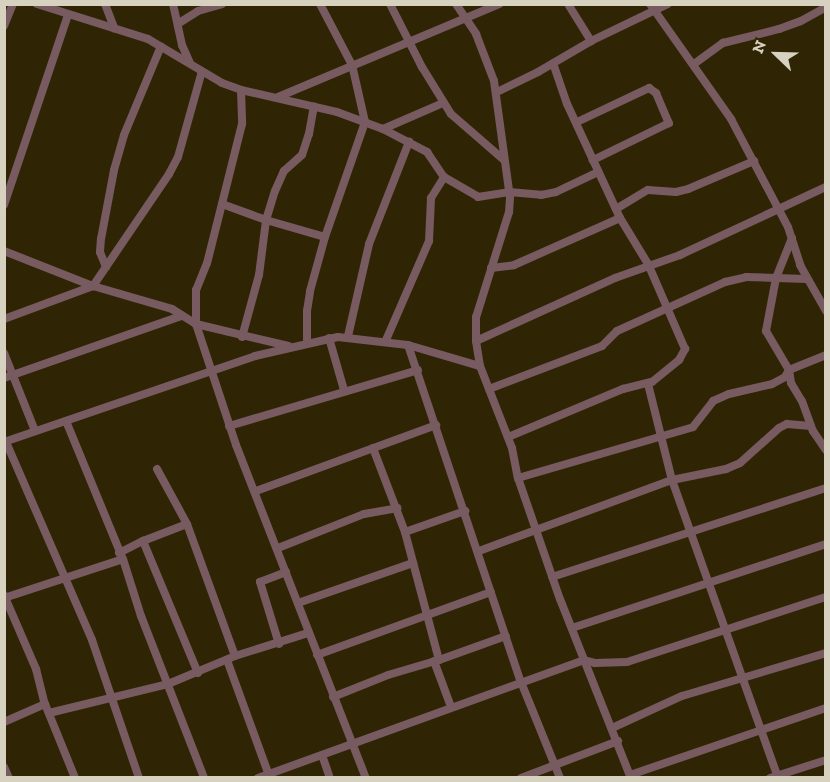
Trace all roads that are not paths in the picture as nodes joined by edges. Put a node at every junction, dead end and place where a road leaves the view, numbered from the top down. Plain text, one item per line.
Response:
1 (13, 4) edge
2 (37, 4) edge
3 (105, 4) edge
4 (173, 4) edge
5 (222, 4) edge
6 (320, 4) edge
7 (390, 4) edge
8 (456, 4) edge
9 (499, 4) edge
10 (568, 4) edge
11 (668, 4) edge
12 (825, 7) edge
13 (652, 8) edge
14 (815, 8) edge
15 (68, 15) junction
16 (467, 20) junction
17 (179, 23) junction
18 (4, 26) edge
19 (114, 28) junction
20 (410, 41) junction
21 (591, 41) junction
22 (161, 46) junction
23 (553, 63) junction
24 (190, 64) junction
25 (694, 64) junction
26 (352, 65) junction
27 (202, 71) junction
28 (241, 90) junction
29 (497, 92) junction
30 (277, 97) junction
31 (443, 103) junction
32 (314, 106) junction
33 (365, 122) junction
34 (577, 122) junction
35 (383, 129) junction
36 (409, 142) junction
37 (503, 159) junction
38 (593, 160) junction
39 (754, 161) junction
40 (598, 172) junction
41 (444, 177) junction
42 (825, 187) edge
43 (509, 192) junction
44 (222, 204) junction
45 (4, 205) edge
46 (778, 208) junction
47 (616, 209) junction
48 (620, 218) junction
49 (266, 220) junction
50 (325, 237) junction
51 (792, 238) junction
52 (4, 251) edge
53 (648, 264) junction
54 (106, 267) junction
55 (491, 268) junction
56 (776, 278) junction
57 (806, 279) junction
58 (93, 286) junction
59 (666, 307) junction
60 (825, 311) edge
61 (181, 316) junction
62 (4, 319) edge
63 (196, 324) junction
64 (348, 336) junction
65 (242, 337) junction
66 (329, 338) junction
67 (386, 340) junction
68 (476, 341) junction
69 (308, 343) junction
70 (408, 345) junction
71 (291, 346) junction
72 (4, 353) edge
73 (825, 355) edge
74 (480, 366) junction
75 (212, 370) junction
76 (418, 370) junction
77 (789, 370) junction
78 (9, 377) edge
79 (648, 384) junction
80 (489, 389) junction
81 (344, 390) junction
82 (66, 421) junction
83 (436, 425) junction
84 (230, 426) junction
85 (811, 426) junction
86 (35, 431) junction
87 (659, 436) junction
88 (508, 437) junction
89 (5, 442) edge
90 (373, 448) junction
91 (825, 450) edge
92 (157, 469) dead end
93 (518, 478) junction
94 (672, 480) junction
95 (825, 488) edge
96 (256, 491) junction
97 (397, 508) junction
98 (465, 511) junction
99 (188, 524) junction
100 (536, 531) junction
101 (405, 532) junction
102 (690, 532) junction
103 (143, 541) junction
104 (825, 544) edge
105 (278, 548) junction
106 (479, 551) junction
107 (121, 556) junction
108 (413, 563) junction
109 (286, 572) junction
110 (552, 577) junction
111 (64, 580) junction
112 (709, 584) junction
113 (491, 592) junction
114 (5, 597) edge
115 (825, 597) edge
116 (298, 603) junction
117 (427, 614) junction
118 (572, 628) junction
119 (726, 629) junction
120 (308, 633) junction
121 (506, 636) junction
122 (279, 644) junction
123 (825, 653) edge
124 (316, 655) junction
125 (231, 658) junction
126 (437, 660) junction
127 (584, 660) junction
128 (198, 673) junction
129 (744, 679) junction
130 (522, 682) junction
131 (168, 684) junction
132 (333, 697) junction
133 (112, 698) junction
134 (451, 707) junction
135 (47, 708) junction
136 (825, 708) edge
137 (4, 722) edge
138 (612, 728) junction
139 (762, 728) junction
140 (618, 741) junction
141 (352, 743) junction
142 (322, 755) junction
143 (825, 760) edge
144 (555, 765) junction
145 (4, 767) edge
146 (269, 776) edge
147 (631, 776) edge
148 (775, 776) edge
149 (9, 777) edge
150 (75, 777) edge
151 (139, 777) edge
152 (204, 777) edge
153 (258, 777) edge
154 (330, 777) edge
155 (366, 777) edge
156 (520, 777) edge
157 (560, 777) edge

1 - 18 street
2 - 15 street
3 - 19 street
4 - 17 street
5 - 17 street
6 - 26 street
7 - 20 street
8 - 16 street
9 - 16 street
10 - 21 street
11 - 13 street
12 - 14 street
13 - 21 street
13 - 25 street
14 - 25 street
15 - 19 street
15 - 45 street
16 - 20 street
16 - 29 street
17 - 24 street
19 - 22 street
20 - 26 street
20 - 31 street
21 - 23 street
22 - 24 street
22 - 54 street
23 - 29 street
23 - 34 street
24 - 27 street
25 - 39 street
26 - 30 street
26 - 33 street
27 - 28 street
27 - 54 street
28 - 30 street
28 - 44 street
29 - 37 street
30 - 32 street
31 - 35 street
31 - 37 street
32 - 33 street
32 - 49 street
33 - 35 street
33 - 50 street
34 - 38 street
34 - 38 street
35 - 36 street
36 - 41 street
36 - 64 street
37 - 43 street
38 - 40 street
39 - 46 street
39 - 47 street
40 - 43 street
40 - 47 street
41 - 43 street
41 - 67 street
42 - 46 street
43 - 55 street
44 - 49 street
44 - 63 street
46 - 51 street
46 - 53 street
47 - 48 street
48 - 53 street
48 - 55 street
49 - 50 street
49 - 65 street
50 - 69 street
51 - 56 street
51 - 57 street
52 - 58 street
53 - 59 street
53 - 68 street
54 - 58 street
55 - 68 street
56 - 57 street
56 - 59 street
56 - 77 street
57 - 60 street
58 - 61 street
58 - 62 street
59 - 79 street
59 - 80 street
61 - 63 street
61 - 78 street
63 - 65 street
63 - 75 street
64 - 66 street
64 - 67 street
65 - 71 street
66 - 69 street
66 - 81 street
67 - 70 street
68 - 74 street
69 - 71 street
70 - 74 street
70 - 76 street
71 - 75 street
72 - 78 street
73 - 77 street
74 - 80 street
75 - 82 street
75 - 84 street
76 - 81 street
76 - 83 street
77 - 85 street
77 - 87 street
78 - 86 street
79 - 87 street
79 - 88 street
80 - 88 street
81 - 84 street
82 - 86 street
82 - 107 street
83 - 90 street
83 - 98 street
84 - 96 street
85 - 91 street
85 - 94 street
86 - 89 street
87 - 93 street
87 - 94 street
88 - 93 street
89 - 111 street
90 - 96 street
90 - 97 street
92 - 99 street
93 - 100 street
94 - 100 street
94 - 102 street
95 - 102 street
96 - 105 street
97 - 101 street
97 - 105 street
98 - 101 street
98 - 106 street
99 - 103 street
99 - 125 street
100 - 106 street
100 - 110 street
101 - 108 street
102 - 110 street
102 - 112 street
103 - 107 street
103 - 128 street
104 - 112 street
105 - 109 street
106 - 113 street
107 - 111 street
107 - 131 street
108 - 116 street
108 - 117 street
109 - 116 street
109 - 122 street
110 - 118 street
111 - 114 street
111 - 133 street
112 - 118 street
112 - 119 street
113 - 117 street
113 - 121 street
114 - 135 street
115 - 119 street
116 - 120 street
117 - 124 street
117 - 126 street
118 - 127 street
119 - 127 street
119 - 129 street
120 - 122 street
120 - 124 street
121 - 126 street
121 - 130 street
122 - 125 street
123 - 129 street
124 - 132 street
125 - 128 street
125 - 146 street
126 - 132 street
126 - 134 street
127 - 130 street
127 - 138 street
128 - 131 street
129 - 138 street
129 - 139 street
130 - 134 street
130 - 144 street
131 - 133 street
131 - 152 street
132 - 141 street
133 - 135 street
133 - 151 street
134 - 141 street
135 - 137 street
135 - 150 street
136 - 139 street
138 - 140 street
139 - 147 street
139 - 148 street
140 - 144 street
140 - 147 street
141 - 142 street
141 - 155 street
142 - 146 street
142 - 154 street
143 - 148 street
144 - 156 street
144 - 157 street
145 - 149 street
146 - 153 street

